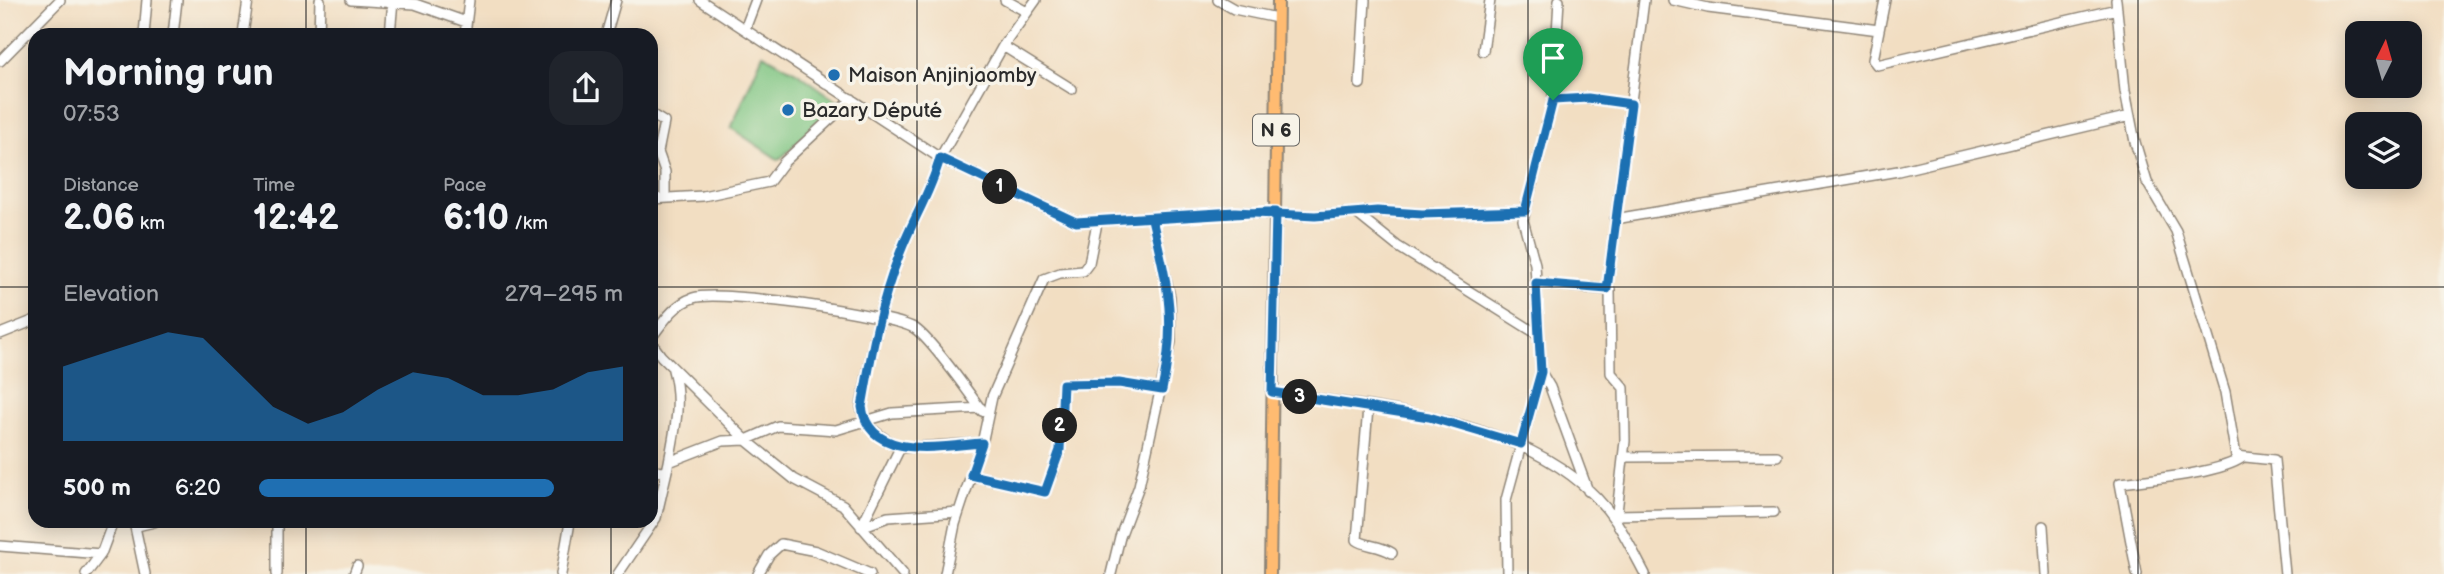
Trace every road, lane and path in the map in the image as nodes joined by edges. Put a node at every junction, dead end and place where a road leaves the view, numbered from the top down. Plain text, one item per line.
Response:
1 (60, 0) edge
2 (147, 0) edge
3 (177, 0) edge
4 (248, 0) edge
5 (320, 0) edge
6 (351, 0) edge
7 (469, 0) edge
8 (616, 0) edge
9 (701, 0) edge
10 (756, 0) edge
11 (1005, 0) edge
12 (1036, 0) edge
13 (1218, 0) edge
14 (1278, 0) edge
15 (1365, 0) edge
16 (1490, 0) edge
17 (1559, 0) edge
18 (1644, 0) edge
19 (1673, 0) edge
20 (1885, 0) edge
21 (393, 2) edge
22 (1703, 3) edge
23 (2116, 5) edge
24 (1027, 12) junction
25 (1277, 18) junction
26 (466, 22) junction
27 (32, 28) edge
28 (145, 28) edge
29 (174, 28) edge
30 (244, 28) edge
31 (319, 28) edge
32 (391, 28) edge
33 (466, 28) edge
34 (608, 28) edge
35 (745, 29) junction
36 (1879, 30) junction
37 (28, 33) edge
38 (1003, 46) junction
39 (1483, 51) dead end
40 (0, 61) edge
41 (1360, 84) dead end
42 (1072, 89) dead end
43 (852, 99) junction
44 (1553, 100) junction
45 (1631, 104) junction
46 (2130, 116) junction
47 (658, 118) edge
48 (658, 152) edge
49 (658, 152) edge
50 (940, 158) junction
51 (658, 198) edge
52 (665, 198) junction
53 (1525, 211) junction
54 (1276, 212) junction
55 (1356, 213) junction
56 (1152, 219) junction
57 (1615, 219) junction
58 (1097, 223) junction
59 (1536, 283) junction
60 (1607, 289) junction
61 (878, 318) junction
62 (28, 323) edge
63 (0, 334) edge
64 (658, 335) edge
65 (1539, 335) junction
66 (658, 352) edge
67 (672, 368) junction
68 (1541, 372) junction
69 (1162, 390) junction
70 (1272, 392) junction
71 (981, 408) junction
72 (1368, 408) junction
73 (988, 418) junction
74 (866, 421) junction
75 (746, 440) junction
76 (982, 443) junction
77 (1521, 444) junction
78 (900, 448) junction
79 (1777, 456) dead end
80 (1624, 457) junction
81 (2243, 457) junction
82 (669, 462) junction
83 (658, 471) edge
84 (666, 472) junction
85 (971, 475) junction
86 (1588, 491) junction
87 (658, 509) edge
88 (959, 512) junction
89 (1774, 512) dead end
90 (1616, 518) junction
91 (2043, 526) dead end
92 (861, 527) junction
93 (111, 528) edge
94 (137, 528) edge
95 (277, 528) edge
96 (569, 528) edge
97 (649, 528) edge
98 (0, 546) edge
99 (1392, 553) dead end
100 (101, 554) junction
101 (86, 574) edge
102 (145, 574) edge
103 (277, 574) edge
104 (561, 574) edge
105 (618, 574) edge
106 (758, 574) edge
107 (870, 574) edge
108 (903, 574) edge
109 (945, 574) edge
110 (1111, 574) edge
111 (1270, 574) edge
112 (1507, 574) edge
113 (1645, 574) edge
114 (2046, 574) edge
115 (2137, 574) edge
116 (2284, 574) edge

1 - 27 street
2 - 28 street
3 - 29 street
4 - 30 street
5 - 31 street
6 - 21 street
7 - 26 street
8 - 34 street
9 - 35 street
10 - 35 street
11 - 24 street
12 - 24 street
13 - 25 street
14 - 25 main road, N 6
15 - 41 street
16 - 39 street
17 - 44 street
18 - 45 street
19 - 22 street
20 - 36 street
21 - 26 street
21 - 32 street
22 - 36 street
23 - 36 street
23 - 46 street
24 - 38 street
25 - 54 main road, N 6
26 - 33 street
35 - 43 street
37 - 40 street
38 - 42 street
38 - 50 street
43 - 50 street
43 - 52 street
44 - 45 street
44 - 53 street
45 - 57 street
46 - 57 street
46 - 81 street
47 - 48 street
49 - 52 street
50 - 58 street
50 - 61 street
51 - 52 street
53 - 55 street
53 - 59 street
54 - 55 street
54 - 56 street
54 - 70 main road, N 6
55 - 65 street
56 - 58 street
56 - 69 street
57 - 60 street
58 - 73 street
59 - 60 street
59 - 65 street
60 - 80 street
61 - 64 street
61 - 71 street
61 - 74 street
62 - 63 street
65 - 68 street
66 - 67 street
67 - 75 street
67 - 82 street
68 - 77 street
68 - 86 street
69 - 85 street
69 - 110 street
70 - 72 street
70 - 111 main road, N 6
71 - 73 street
71 - 74 street
72 - 77 street
72 - 99 street
73 - 76 street
74 - 75 street
74 - 78 street
75 - 82 street
75 - 92 street
76 - 78 street
76 - 85 street
77 - 86 street
77 - 112 street
78 - 92 street
79 - 80 street
80 - 90 street
81 - 115 street
81 - 116 street
82 - 84 street
83 - 84 street
84 - 87 street
85 - 88 street
86 - 90 street
88 - 92 street
88 - 109 street
89 - 90 street
90 - 113 street
91 - 114 street
92 - 108 street
93 - 100 street
94 - 102 street
95 - 103 street
96 - 104 street
97 - 105 street
98 - 100 street
100 - 101 street
106 - 107 street

